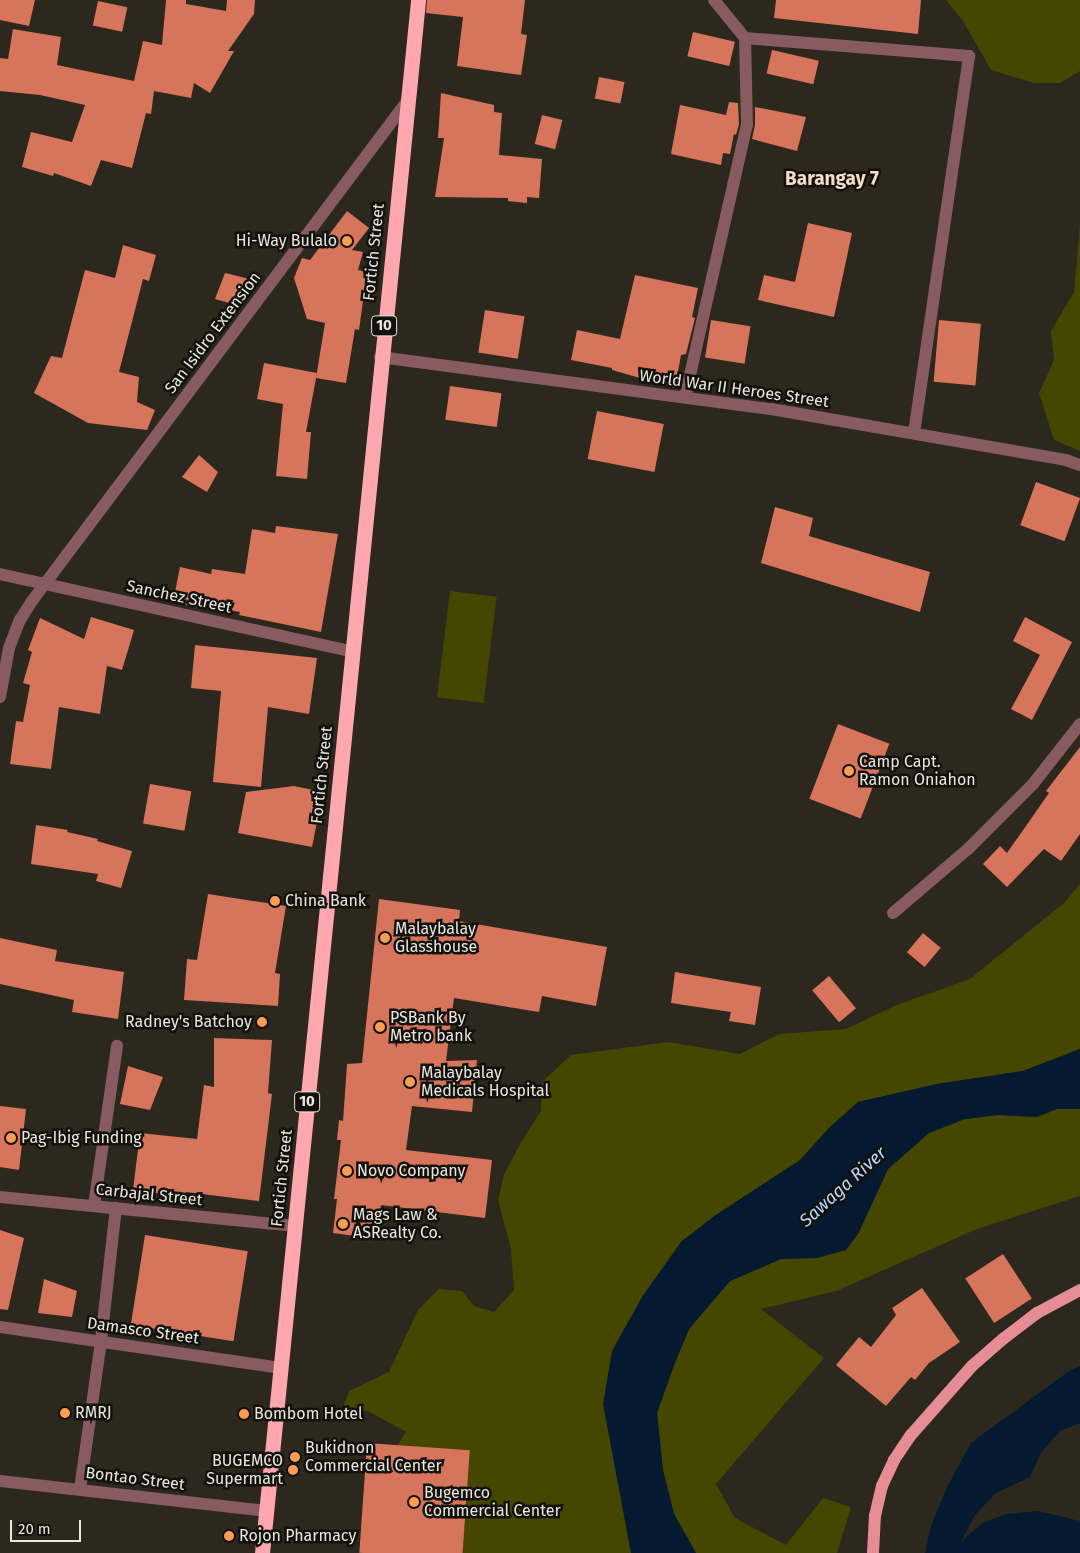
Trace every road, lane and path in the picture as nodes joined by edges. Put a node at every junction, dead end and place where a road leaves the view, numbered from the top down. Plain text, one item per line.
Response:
1 (418, 0) edge
2 (714, 0) edge
3 (745, 38) junction
4 (408, 100) junction
5 (380, 357) junction
6 (685, 397) junction
7 (914, 434) junction
8 (1080, 465) edge
9 (0, 574) edge
10 (44, 585) junction
11 (351, 651) junction
12 (0, 697) edge
13 (1080, 724) edge
14 (893, 913) dead end
15 (117, 1046) dead end
16 (0, 1196) edge
17 (94, 1206) junction
18 (116, 1208) junction
19 (295, 1226) junction
20 (1080, 1290) edge
21 (0, 1326) edge
22 (101, 1341) junction
23 (280, 1368) junction
24 (0, 1481) edge
25 (80, 1489) junction
26 (266, 1511) junction
27 (262, 1553) edge
28 (873, 1553) edge

1 - 4 highway, Fortich Street / 10
2 - 3 street
3 - 6 street
3 - 7 street
4 - 5 highway, Fortich Street / 10
4 - 10 street, San Isidro Extension
5 - 6 street, World War II Heroes Street
5 - 11 highway, Fortich Street / 10
6 - 7 street, World War II Heroes Street
7 - 8 street, World War II Heroes Street
9 - 10 street, Sanchez Street
10 - 11 street, Sanchez Street
10 - 12 street, San Isidro Extension
11 - 19 highway, Fortich Street / 10
13 - 14 street
15 - 17 street
16 - 17 street, Carbajal Street
17 - 18 street, Carbajal Street
18 - 19 street, Carbajal Street
18 - 22 street
19 - 23 highway, Fortich Street / 10
20 - 28 main road
21 - 22 street, Damasco Street
22 - 23 street, Damasco Street
22 - 25 street
23 - 26 highway, Fortich Street / 10
24 - 25 street, Bontao Street
25 - 26 street, Bontao Street
26 - 27 highway, Fortich Street / 10

